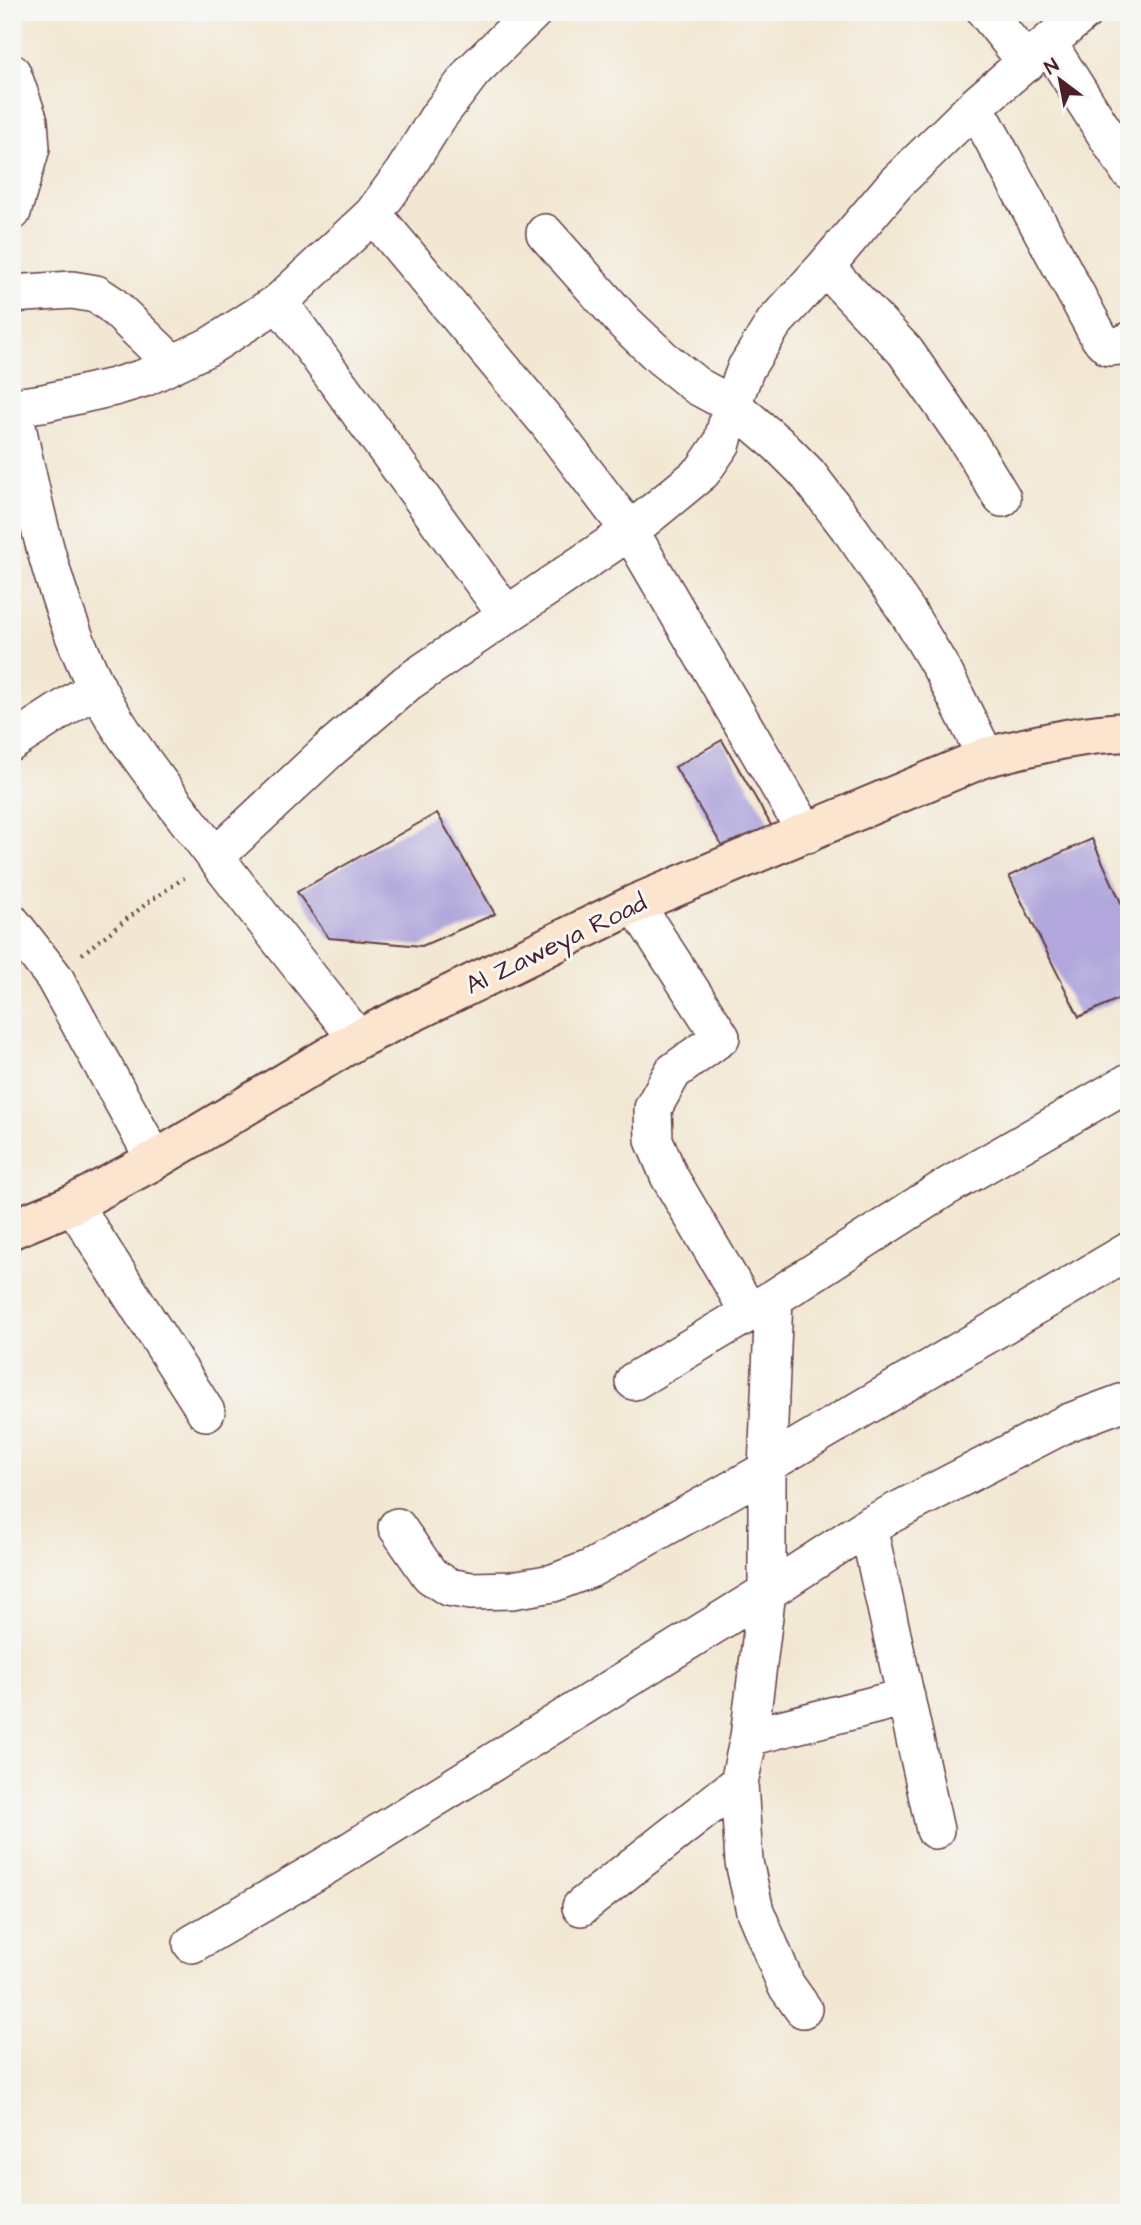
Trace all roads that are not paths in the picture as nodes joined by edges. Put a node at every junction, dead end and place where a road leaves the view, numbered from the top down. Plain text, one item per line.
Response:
1 (533, 12) edge
2 (986, 12) edge
3 (1084, 12) edge
4 (1038, 54) junction
5 (12, 73) edge
6 (975, 106) junction
7 (1129, 171) edge
8 (12, 212) edge
9 (373, 214) junction
10 (545, 233) dead end
11 (825, 267) junction
12 (12, 294) edge
13 (279, 302) junction
14 (1129, 341) edge
15 (173, 364) junction
16 (732, 405) junction
17 (13, 407) edge
18 (1002, 498) dead end
19 (630, 531) junction
20 (506, 614) junction
21 (97, 687) junction
22 (1129, 732) edge
23 (12, 742) edge
24 (986, 757) junction
25 (807, 834) junction
26 (215, 857) junction
27 (635, 904) junction
28 (12, 923) edge
29 (358, 1039) junction
30 (1129, 1082) edge
31 (155, 1160) junction
32 (73, 1204) junction
33 (12, 1229) edge
34 (1129, 1251) edge
35 (761, 1305) junction
36 (634, 1381) dead end
37 (1129, 1400) edge
38 (206, 1412) dead end
39 (767, 1467) junction
40 (868, 1526) junction
41 (397, 1527) dead end
42 (767, 1592) junction
43 (906, 1697) junction
44 (749, 1737) junction
45 (739, 1783) junction
46 (935, 1830) dead end
47 (581, 1907) dead end
48 (192, 1944) dead end
49 (803, 2010) dead end

1 - 9 street
2 - 4 street
3 - 4 street
4 - 6 street
4 - 7 street
5 - 8 street
6 - 11 street
6 - 14 street
9 - 13 street
9 - 19 street
10 - 16 street
11 - 16 street
11 - 18 street
12 - 15 street
13 - 15 street
13 - 20 street
15 - 17 street
16 - 19 street
16 - 24 street
17 - 21 street
19 - 20 street
19 - 25 street
20 - 26 street
21 - 23 street
21 - 26 street
22 - 24 street, Al Zaweya Road
24 - 25 street, Al Zaweya Road
25 - 27 street, Al Zaweya Road
26 - 29 street
27 - 29 street, Al Zaweya Road
27 - 35 street
28 - 31 street
29 - 31 street, Al Zaweya Road
30 - 35 street
31 - 32 street, Al Zaweya Road
32 - 33 street, Al Zaweya Road
32 - 38 street
34 - 39 street
35 - 36 street
35 - 39 street
37 - 40 street
39 - 41 street
39 - 42 street
40 - 42 street
40 - 43 street
42 - 44 street
42 - 48 street
43 - 44 street
43 - 46 street
44 - 45 street
45 - 47 street
45 - 49 street

